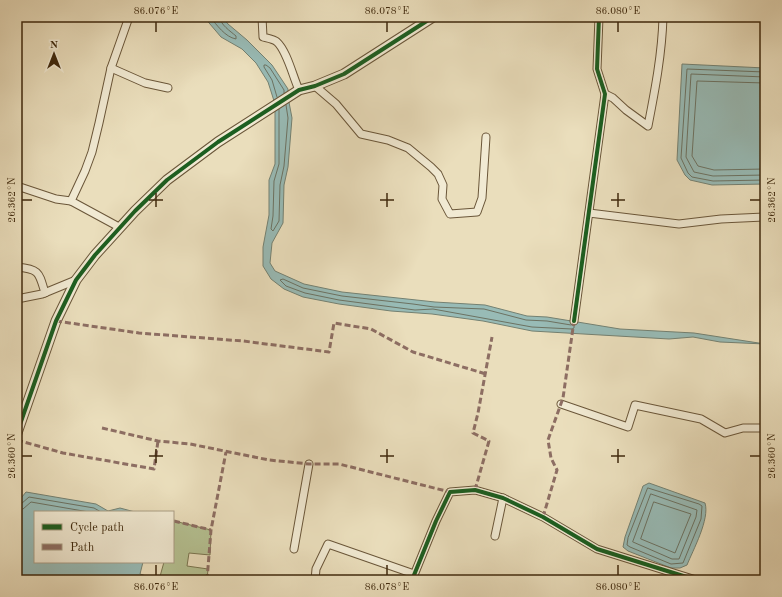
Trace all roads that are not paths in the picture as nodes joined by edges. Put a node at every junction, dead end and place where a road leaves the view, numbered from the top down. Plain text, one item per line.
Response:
1 (129, 17) edge
2 (262, 17) edge
3 (433, 17) edge
4 (599, 17) edge
5 (663, 17) edge
6 (111, 68) junction
7 (315, 86) junction
8 (168, 88) dead end
9 (299, 90) junction
10 (605, 94) junction
11 (486, 137) dead end
12 (17, 186) edge
13 (70, 201) junction
14 (589, 213) junction
15 (765, 217) edge
16 (119, 227) junction
17 (17, 267) edge
18 (76, 280) junction
19 (45, 293) junction
20 (17, 299) edge
21 (574, 321) dead end
22 (561, 404) dead end
23 (765, 428) edge
24 (17, 433) edge
25 (309, 464) dead end
26 (503, 498) junction
27 (495, 536) dead end
28 (294, 549) dead end
29 (413, 577) edge
30 (315, 580) edge
31 (696, 580) edge

1 - 6 street
2 - 9 street
3 - 7 street
4 - 10 street
5 - 10 street
6 - 8 street
6 - 13 street
7 - 9 street
7 - 11 street
9 - 16 street
10 - 14 street
12 - 13 street
13 - 16 street
14 - 15 street
14 - 21 street
16 - 18 street
17 - 19 street
18 - 19 street
18 - 24 street
19 - 20 street
22 - 23 street
25 - 28 street
26 - 27 street
26 - 29 street
26 - 31 street
29 - 30 street

